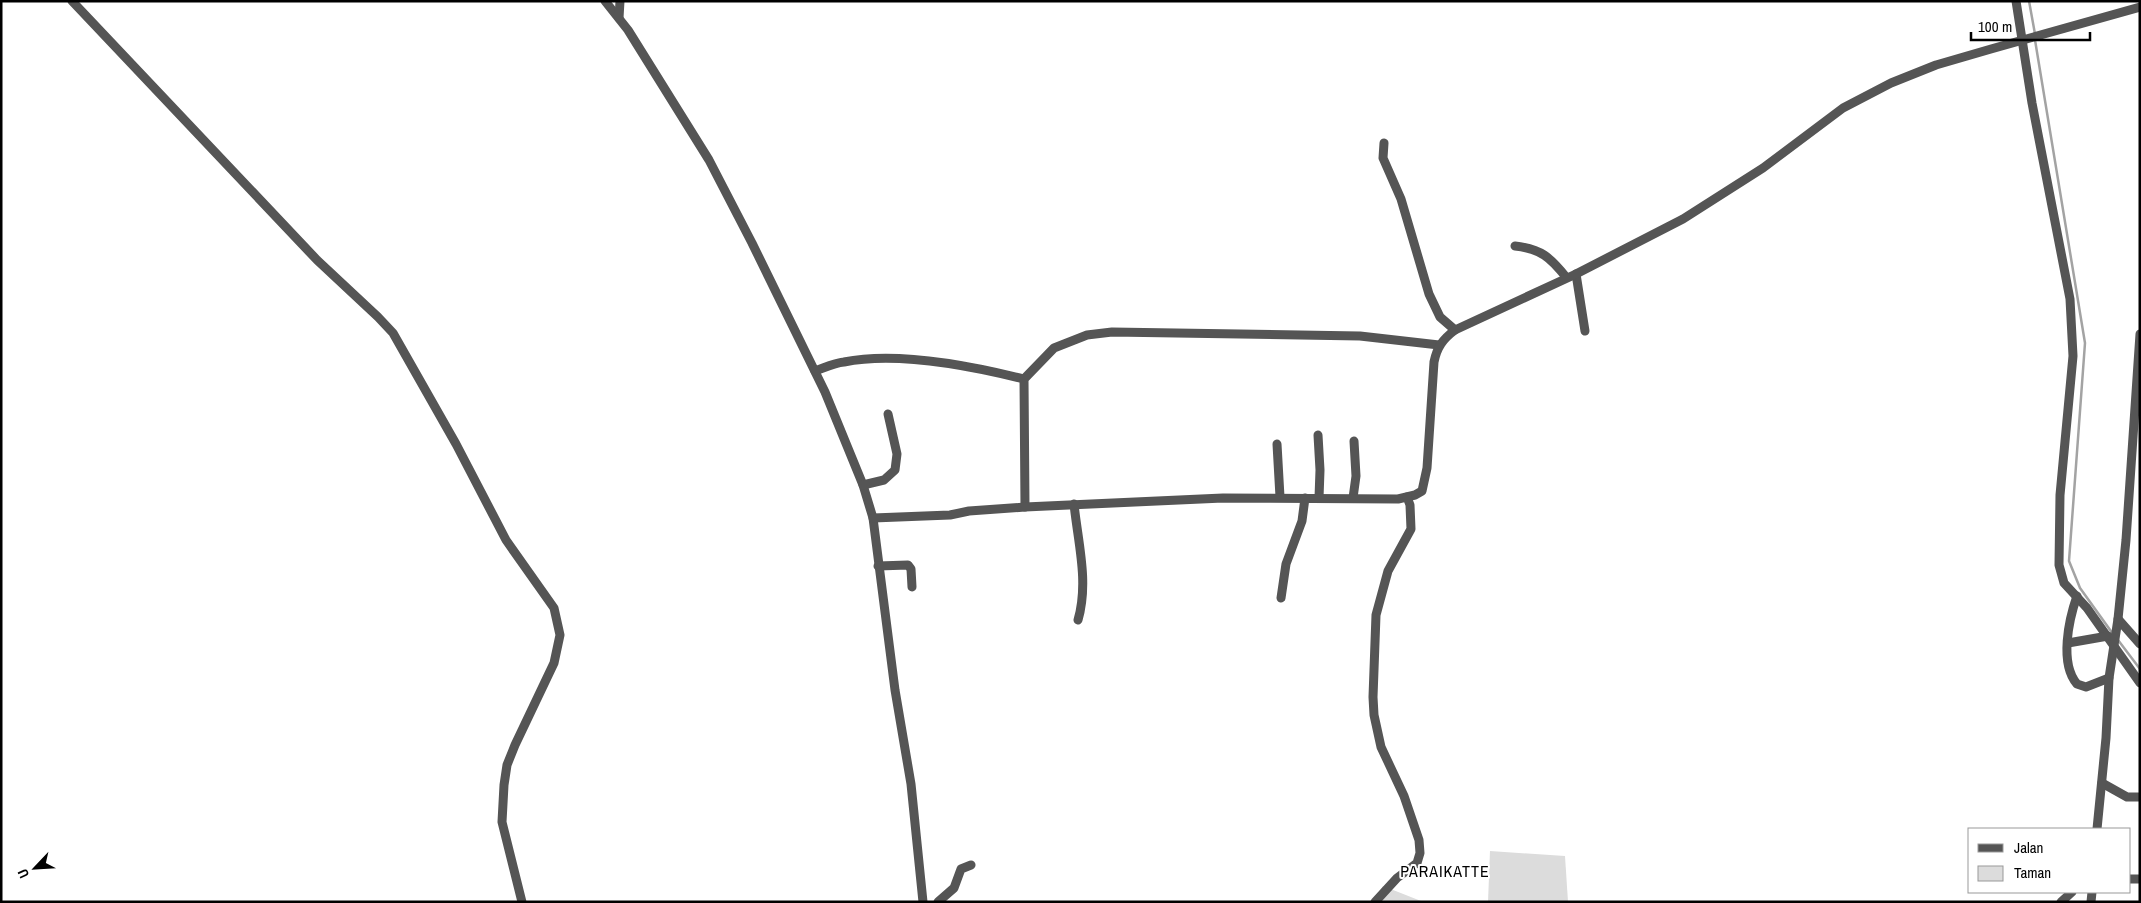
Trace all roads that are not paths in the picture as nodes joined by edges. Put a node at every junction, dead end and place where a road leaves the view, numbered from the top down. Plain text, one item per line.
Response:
1 (72, 1) edge
2 (605, 1) edge
3 (620, 1) edge
4 (2016, 1) edge
5 (2140, 7) edge
6 (619, 18) junction
7 (2023, 39) junction
8 (1384, 143) dead end
9 (1514, 246) dead end
10 (1576, 274) junction
11 (1566, 277) junction
12 (1455, 330) junction
13 (1585, 330) dead end
14 (2140, 334) edge
15 (1439, 345) junction
16 (815, 371) junction
17 (1024, 379) junction
18 (888, 414) dead end
19 (1318, 435) dead end
20 (1354, 441) dead end
21 (1277, 444) dead end
22 (2136, 462) edge
23 (863, 485) junction
24 (1280, 496) junction
25 (1407, 497) junction
26 (1305, 498) junction
27 (1319, 498) junction
28 (1353, 498) junction
29 (1074, 504) junction
30 (1025, 507) junction
31 (873, 518) junction
32 (878, 566) junction
33 (912, 587) dead end
34 (2077, 596) junction
35 (1281, 598) dead end
36 (1078, 620) dead end
37 (2117, 623) junction
38 (2112, 639) junction
39 (2068, 643) junction
40 (2140, 644) edge
41 (2109, 678) junction
42 (2140, 683) edge
43 (2102, 783) junction
44 (2140, 797) edge
45 (2097, 828) edge
46 (971, 865) dead end
47 (2071, 893) edge
48 (522, 902) edge
49 (923, 902) edge
50 (938, 902) edge
51 (1374, 902) edge
52 (2061, 902) edge

1 - 48 street
2 - 6 street
3 - 6 street
4 - 7 street
5 - 7 street
6 - 16 street
7 - 10 street
7 - 34 street
8 - 12 street
9 - 11 street
10 - 11 street
10 - 13 street
11 - 12 street
12 - 15 street
14 - 22 street
15 - 17 street
15 - 25 street
16 - 17 street
16 - 23 street
17 - 30 street
18 - 23 street
19 - 27 street
20 - 28 street
21 - 24 street
22 - 37 street
23 - 31 street
24 - 26 street
24 - 29 street
25 - 28 street
25 - 51 street
26 - 27 street
26 - 35 street
27 - 28 street
29 - 30 street
29 - 36 street
30 - 31 street
31 - 32 street
32 - 33 street
32 - 49 street
34 - 38 street
34 - 39 street
37 - 38 street
37 - 40 street
38 - 39 street
38 - 41 street
38 - 42 street
39 - 41 street
41 - 43 street
43 - 44 street
43 - 45 street
46 - 50 street
47 - 52 street

